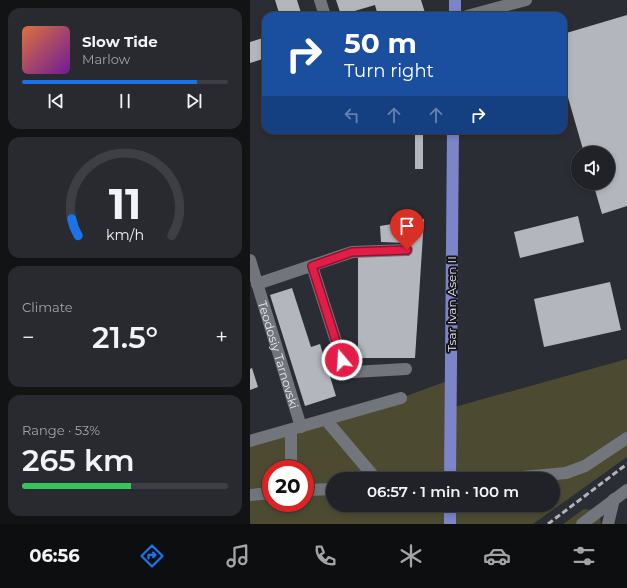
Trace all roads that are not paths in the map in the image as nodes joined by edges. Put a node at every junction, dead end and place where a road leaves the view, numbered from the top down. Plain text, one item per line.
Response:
1 (320, 0) edge
2 (455, 0) edge
3 (526, 0) edge
4 (324, 12) edge
5 (455, 12) edge
6 (482, 12) edge
7 (453, 134) edge
8 (407, 250) dead end
9 (250, 260) edge
10 (312, 266) junction
11 (257, 284) junction
12 (406, 369) dead end
13 (401, 398) dead end
14 (326, 420) junction
15 (296, 428) junction
16 (627, 438) edge
17 (250, 441) edge
18 (292, 460) edge
19 (370, 472) edge
20 (450, 472) edge
21 (560, 474) edge
22 (326, 488) edge
23 (314, 489) edge
24 (627, 490) edge
25 (262, 494) edge
26 (250, 495) edge
27 (614, 499) junction
28 (450, 512) edge
29 (450, 524) edge
30 (582, 524) edge
31 (608, 524) edge

1 - 4 street
2 - 5 main road
3 - 6 street
7 - 20 main road, Tsar Ivan Asen II
8 - 10 street
9 - 11 street, Teodosiy Tarnovski
10 - 11 street
10 - 12 street
11 - 15 street, Teodosiy Tarnovski
13 - 14 street
14 - 15 street
14 - 19 street
15 - 17 street
15 - 18 street, Teodosiy Tarnovski
16 - 21 street
22 - 23 street
24 - 27 street
25 - 26 street
27 - 30 street
27 - 31 street
28 - 29 main road

